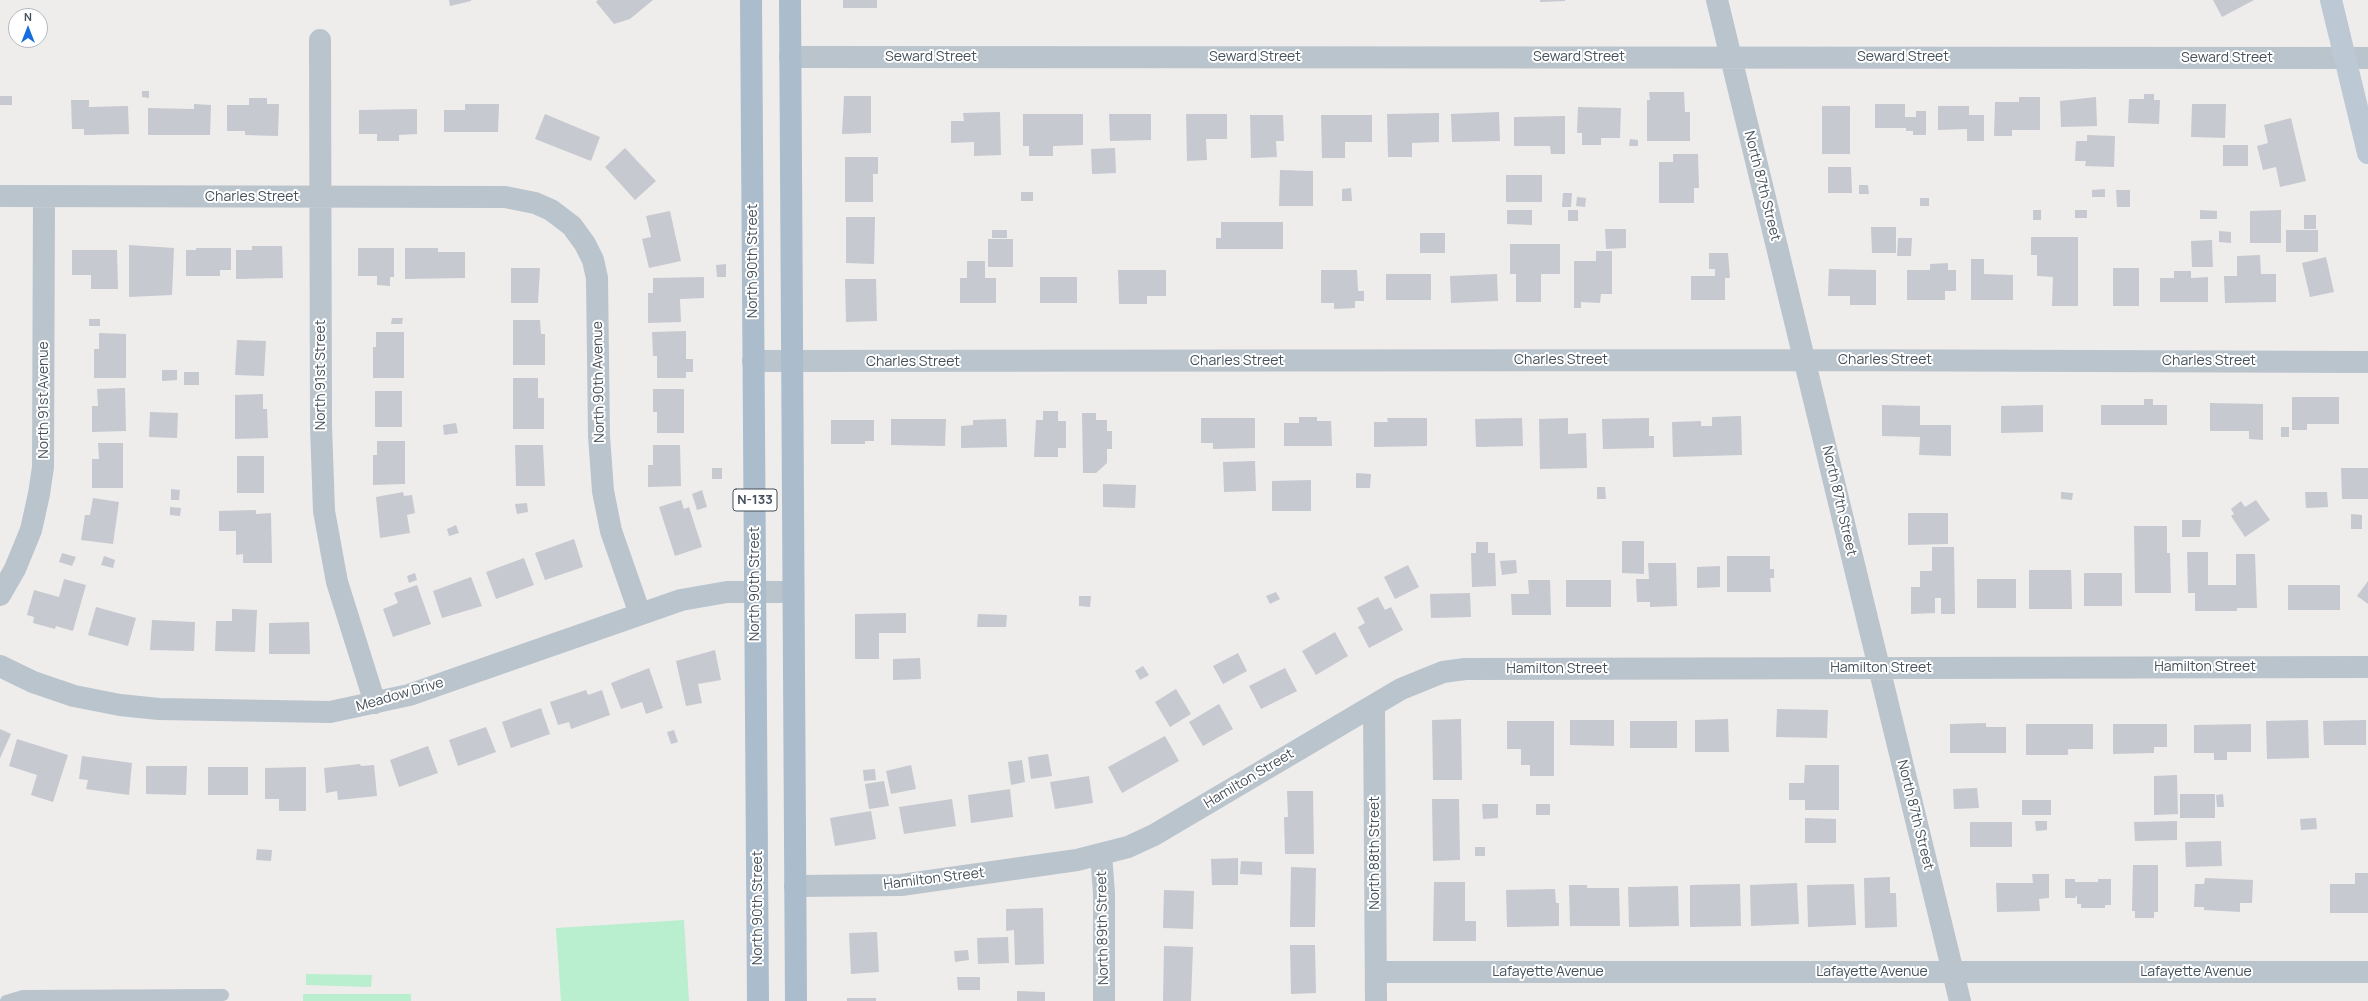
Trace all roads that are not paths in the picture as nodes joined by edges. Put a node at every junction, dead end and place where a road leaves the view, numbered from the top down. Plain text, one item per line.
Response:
1 (751, 0) edge
2 (790, 0) edge
3 (1717, 0) edge
4 (2331, 0) edge
5 (320, 40) dead end
6 (790, 57) junction
7 (1730, 57) junction
8 (2345, 58) junction
9 (2368, 58) edge
10 (2368, 154) edge
11 (0, 196) edge
12 (44, 196) junction
13 (321, 197) junction
14 (505, 197) joint
15 (1805, 360) junction
16 (753, 362) junction
17 (793, 362) junction
18 (2368, 362) edge
19 (756, 592) junction
20 (793, 592) junction
21 (0, 594) edge
22 (640, 614) junction
23 (0, 666) edge
24 (2368, 667) edge
25 (1879, 668) junction
26 (375, 703) junction
27 (1374, 705) junction
28 (1101, 854) junction
29 (795, 886) junction
30 (1376, 972) junction
31 (1953, 972) junction
32 (2368, 972) edge
33 (223, 995) dead end
34 (51, 998) edge
35 (6, 1001) edge
36 (758, 1001) edge
37 (796, 1001) edge
38 (1104, 1001) edge
39 (1376, 1001) edge
40 (1960, 1001) edge

1 - 16 main road, North 90th Street / N-133
2 - 6 main road, N-133
3 - 7 street, North 87th Street
4 - 8 street
5 - 13 street, North 91st Street
6 - 7 street, Seward Street
6 - 17 main road, N-133
7 - 8 street, Seward Street
7 - 15 street, North 87th Street
8 - 9 street, Seward Street
8 - 10 street
11 - 12 street, Charles Street
12 - 13 street, Charles Street
12 - 21 street, North 91st Avenue
13 - 14 street, Charles Street
13 - 26 street, North 91st Street
14 - 22 street, North 90th Avenue
15 - 17 street, Charles Street
15 - 18 street, Charles Street
15 - 25 street, North 87th Street
16 - 17 street, Charles Street
16 - 19 main road, North 90th Street / N-133
17 - 20 main road, N-133
19 - 20 street, Meadow Drive
19 - 22 street, Meadow Drive
19 - 36 main road, North 90th Street / N-133
20 - 29 main road, N-133
22 - 26 street, Meadow Drive
23 - 26 street, Meadow Drive
24 - 25 street, Hamilton Street
25 - 27 street, Hamilton Street
25 - 31 street, North 87th Street
27 - 28 street, Hamilton Street
27 - 30 street, North 88th Street
28 - 29 street, Hamilton Street
28 - 38 street, North 89th Street
29 - 37 main road, N-133
30 - 31 street, Lafayette Avenue
30 - 39 street, North 88th Street
31 - 32 street, Lafayette Avenue
31 - 40 street, North 87th Street
33 - 34 lane
34 - 35 lane

